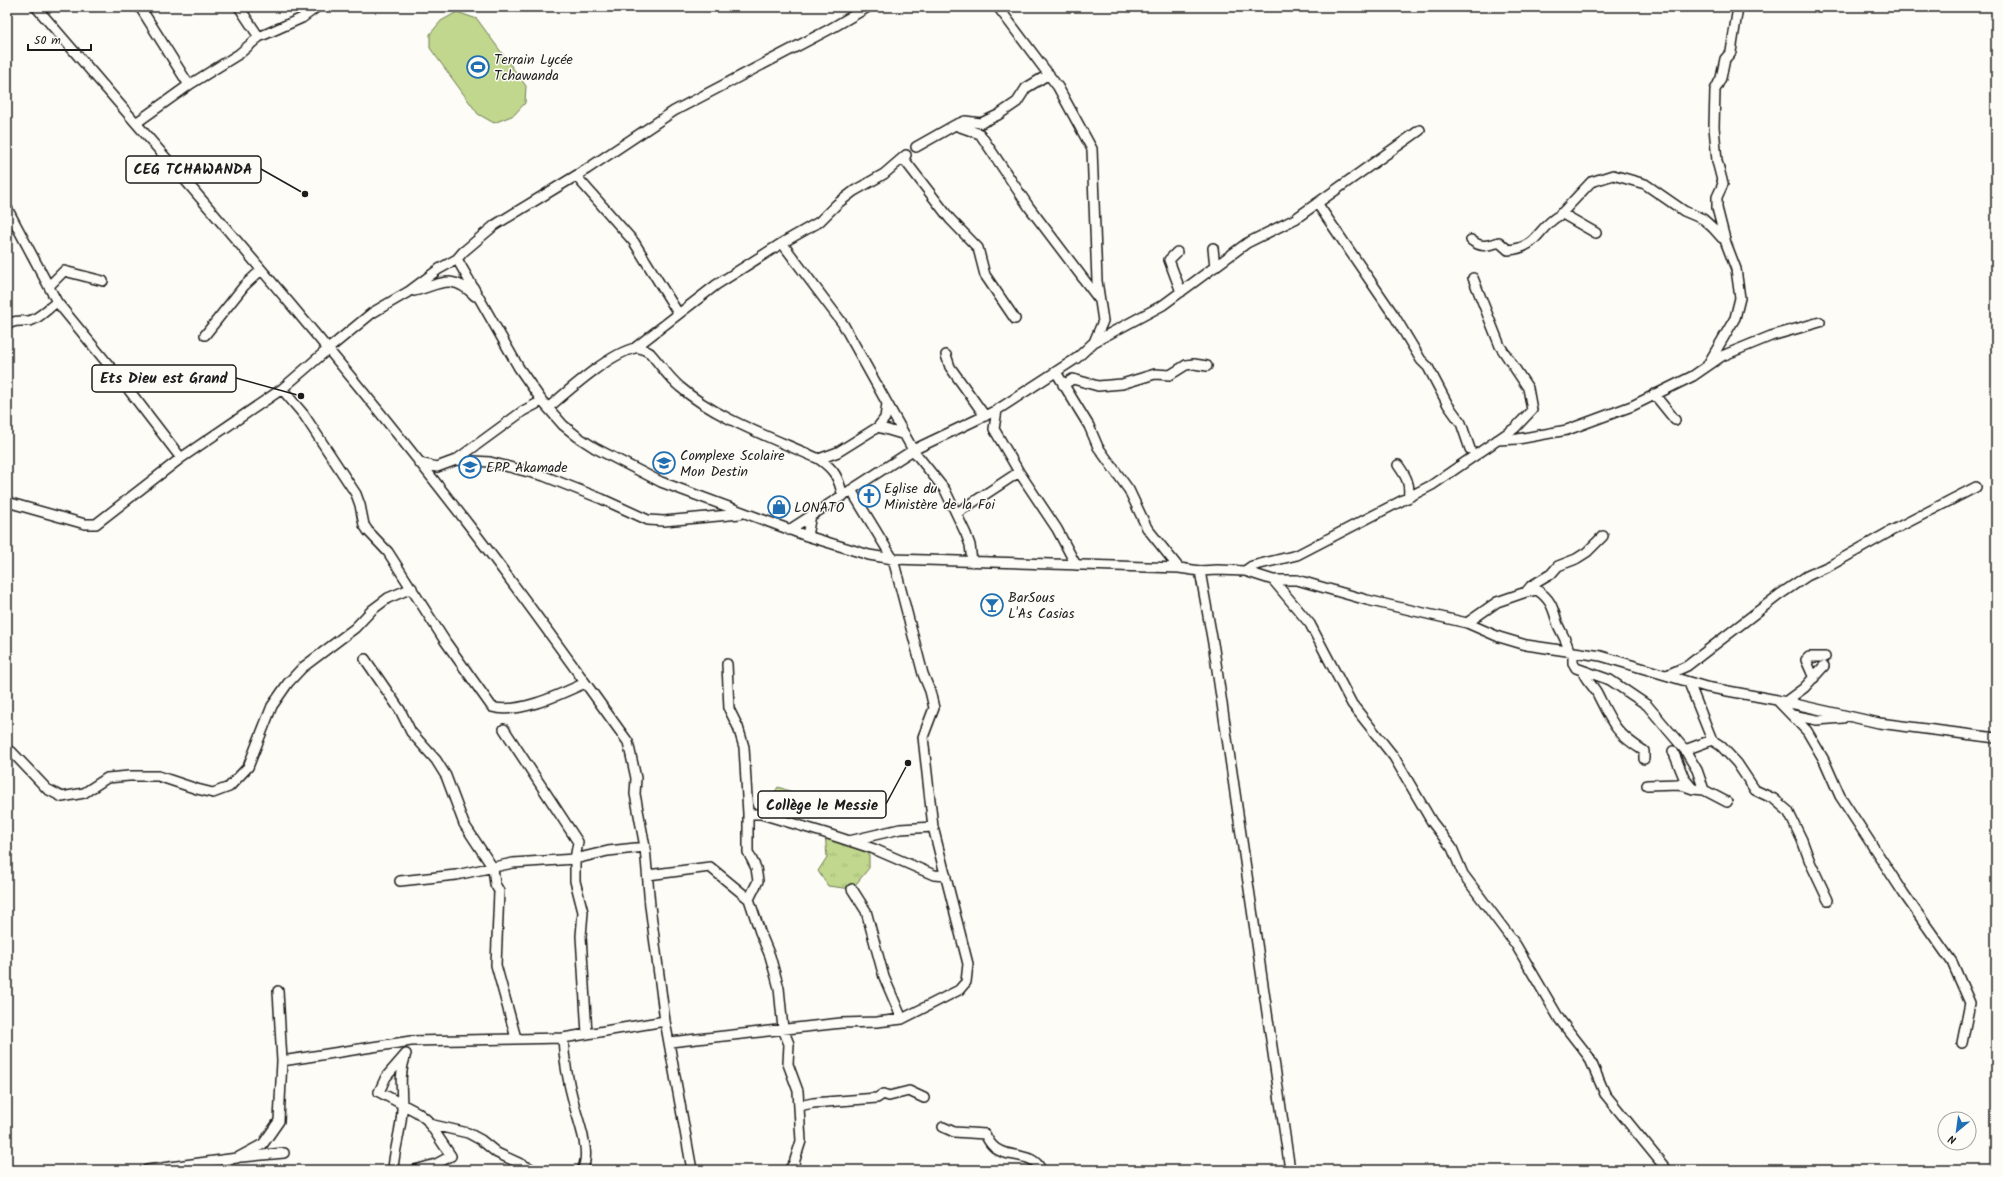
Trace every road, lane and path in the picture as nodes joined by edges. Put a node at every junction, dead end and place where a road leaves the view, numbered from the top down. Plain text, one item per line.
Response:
1 (36, 7) edge
2 (140, 7) edge
3 (239, 7) edge
4 (317, 7) edge
5 (868, 7) edge
6 (998, 7) edge
7 (1738, 7) edge
8 (259, 37) junction
9 (1049, 74) junction
10 (189, 85) junction
11 (136, 123) junction
12 (955, 125) junction
13 (1420, 130) dead end
14 (916, 147) dead end
15 (576, 176) junction
16 (1317, 203) junction
17 (7, 208) edge
18 (1561, 213) junction
19 (1596, 233) dead end
20 (1471, 240) dead end
21 (782, 243) junction
22 (1726, 243) junction
23 (1213, 248) dead end
24 (1177, 252) dead end
25 (456, 259) junction
26 (1215, 267) junction
27 (261, 270) junction
28 (1473, 278) dead end
29 (103, 281) dead end
30 (50, 286) junction
31 (408, 292) junction
32 (1181, 292) junction
33 (1098, 298) junction
34 (57, 302) junction
35 (482, 302) junction
36 (678, 313) junction
37 (1015, 319) dead end
38 (1820, 322) dead end
39 (7, 325) edge
40 (205, 335) dead end
41 (1094, 342) junction
42 (636, 347) junction
43 (327, 350) junction
44 (946, 355) dead end
45 (1207, 366) dead end
46 (1707, 366) junction
47 (1056, 372) junction
48 (1063, 385) junction
49 (282, 390) junction
50 (1654, 394) junction
51 (887, 403) junction
52 (545, 405) junction
53 (997, 410) junction
54 (982, 418) junction
55 (1675, 420) dead end
56 (878, 426) junction
57 (994, 429) junction
58 (905, 435) junction
59 (1497, 440) junction
60 (1470, 449) dead end
61 (913, 450) junction
62 (181, 458) junction
63 (819, 459) junction
64 (456, 460) junction
65 (419, 463) junction
66 (1398, 465) dead end
67 (1019, 472) junction
68 (1976, 487) dead end
69 (851, 490) junction
70 (843, 496) junction
71 (1408, 498) junction
72 (7, 502) edge
73 (957, 513) junction
74 (744, 514) junction
75 (811, 515) junction
76 (789, 530) junction
77 (807, 536) junction
78 (1603, 536) dead end
79 (893, 558) junction
80 (972, 562) junction
81 (1076, 565) junction
82 (1179, 568) junction
83 (1200, 571) junction
84 (1244, 572) junction
85 (1273, 580) junction
86 (412, 588) junction
87 (1526, 592) junction
88 (1467, 623) junction
89 (1571, 651) junction
90 (365, 659) dead end
91 (727, 664) dead end
92 (1583, 672) junction
93 (1667, 675) junction
94 (1814, 678) junction
95 (585, 683) junction
96 (1689, 683) junction
97 (1781, 701) junction
98 (1791, 714) junction
99 (1857, 718) junction
100 (504, 729) dead end
101 (1996, 738) edge
102 (1712, 740) junction
103 (7, 750) edge
104 (1685, 750) junction
105 (1673, 751) dead end
106 (1644, 759) dead end
107 (1647, 785) dead end
108 (1693, 789) junction
109 (1704, 790) junction
110 (1727, 802) dead end
111 (748, 814) junction
112 (932, 827) junction
113 (849, 841) junction
114 (645, 848) junction
115 (575, 859) junction
116 (493, 868) junction
117 (648, 875) junction
118 (946, 876) junction
119 (400, 881) dead end
120 (852, 889) dead end
121 (749, 899) junction
122 (1828, 900) dead end
123 (278, 991) dead end
124 (902, 1018) junction
125 (665, 1021) junction
126 (783, 1029) junction
127 (587, 1034) junction
128 (516, 1038) junction
129 (563, 1038) junction
130 (411, 1041) junction
131 (670, 1042) junction
132 (1962, 1043) dead end
133 (406, 1054) junction
134 (282, 1061) junction
135 (924, 1098) dead end
136 (402, 1104) junction
137 (799, 1106) junction
138 (429, 1124) junction
139 (943, 1127) dead end
140 (284, 1153) dead end
141 (237, 1158) junction
142 (147, 1170) edge
143 (393, 1170) edge
144 (415, 1170) edge
145 (534, 1170) edge
146 (582, 1170) edge
147 (692, 1170) edge
148 (788, 1170) edge
149 (1041, 1170) edge
150 (1290, 1170) edge
151 (1667, 1170) edge

1 - 11 street
2 - 10 street
3 - 8 street
4 - 8 street
5 - 15 street
6 - 9 street
7 - 22 street
8 - 10 street
9 - 12 street
9 - 33 street
10 - 11 street
11 - 27 street
12 - 14 street
12 - 33 street
13 - 16 street
15 - 25 street
15 - 36 street
16 - 26 street
16 - 60 street
17 - 30 street
18 - 19 street
18 - 20 street
18 - 22 street
21 - 36 street
21 - 37 street
21 - 51 street
22 - 46 street
23 - 26 street
24 - 32 street
25 - 31 street
25 - 35 street
26 - 32 street
27 - 40 street
27 - 43 street
28 - 59 street
29 - 30 street
30 - 34 street
31 - 35 street
31 - 43 street
32 - 41 street
33 - 41 street
34 - 39 street
34 - 62 street
35 - 52 street
36 - 42 street
38 - 46 street
41 - 47 street
42 - 52 street
42 - 63 street
43 - 49 street
43 - 65 street
44 - 54 street
45 - 48 street
46 - 50 street
47 - 48 street
47 - 53 street
48 - 82 street
49 - 62 street
49 - 86 street
50 - 55 street
50 - 59 street
51 - 56 street
51 - 58 street
52 - 64 street
52 - 74 street
53 - 54 street
53 - 57 street
54 - 57 street
54 - 61 street
56 - 58 street
56 - 63 street
57 - 67 street
58 - 61 street
59 - 71 street
61 - 69 street
61 - 73 street
62 - 72 street
63 - 70 street
64 - 65 street
64 - 74 street
65 - 95 street
66 - 71 street
67 - 73 street
67 - 81 street
68 - 93 street
69 - 70 street
69 - 79 street
70 - 75 street
71 - 84 street
73 - 80 street
74 - 76 street
75 - 76 street
75 - 77 street
76 - 77 street
77 - 79 street
78 - 87 street
79 - 80 street
79 - 112 street
80 - 81 street
81 - 82 street
82 - 83 street
83 - 84 street
83 - 150 street
84 - 85 street
85 - 88 street
85 - 151 street
86 - 95 street
86 - 103 street
87 - 88 street
87 - 89 street
88 - 89 street
89 - 92 street
89 - 93 street
90 - 116 street
91 - 111 street
92 - 104 street
92 - 106 street
93 - 96 street
94 - 94 street
94 - 97 street
95 - 114 street
96 - 97 street
96 - 102 street
97 - 98 street
97 - 99 street
98 - 99 street
98 - 132 street
99 - 101 street
100 - 115 street
102 - 104 street
102 - 122 street
104 - 109 street
105 - 108 street
107 - 108 street
108 - 109 street
109 - 110 street
111 - 113 street
111 - 121 street
112 - 113 street
112 - 118 street
113 - 118 street
114 - 115 street
114 - 117 street
115 - 116 street
115 - 127 street
116 - 119 street
116 - 128 street
117 - 121 street
117 - 125 street
118 - 124 street
120 - 124 street
121 - 126 street
123 - 134 street
124 - 126 street
125 - 127 street
125 - 131 street
126 - 131 street
126 - 137 street
127 - 129 street
128 - 129 street
128 - 130 street
129 - 146 street
130 - 133 street
130 - 134 street
131 - 147 street
133 - 136 street
133 - 136 street
134 - 141 street
135 - 137 street
136 - 138 street
136 - 143 street
137 - 148 street
138 - 144 street
138 - 145 street
139 - 149 street
140 - 141 street
141 - 142 street

